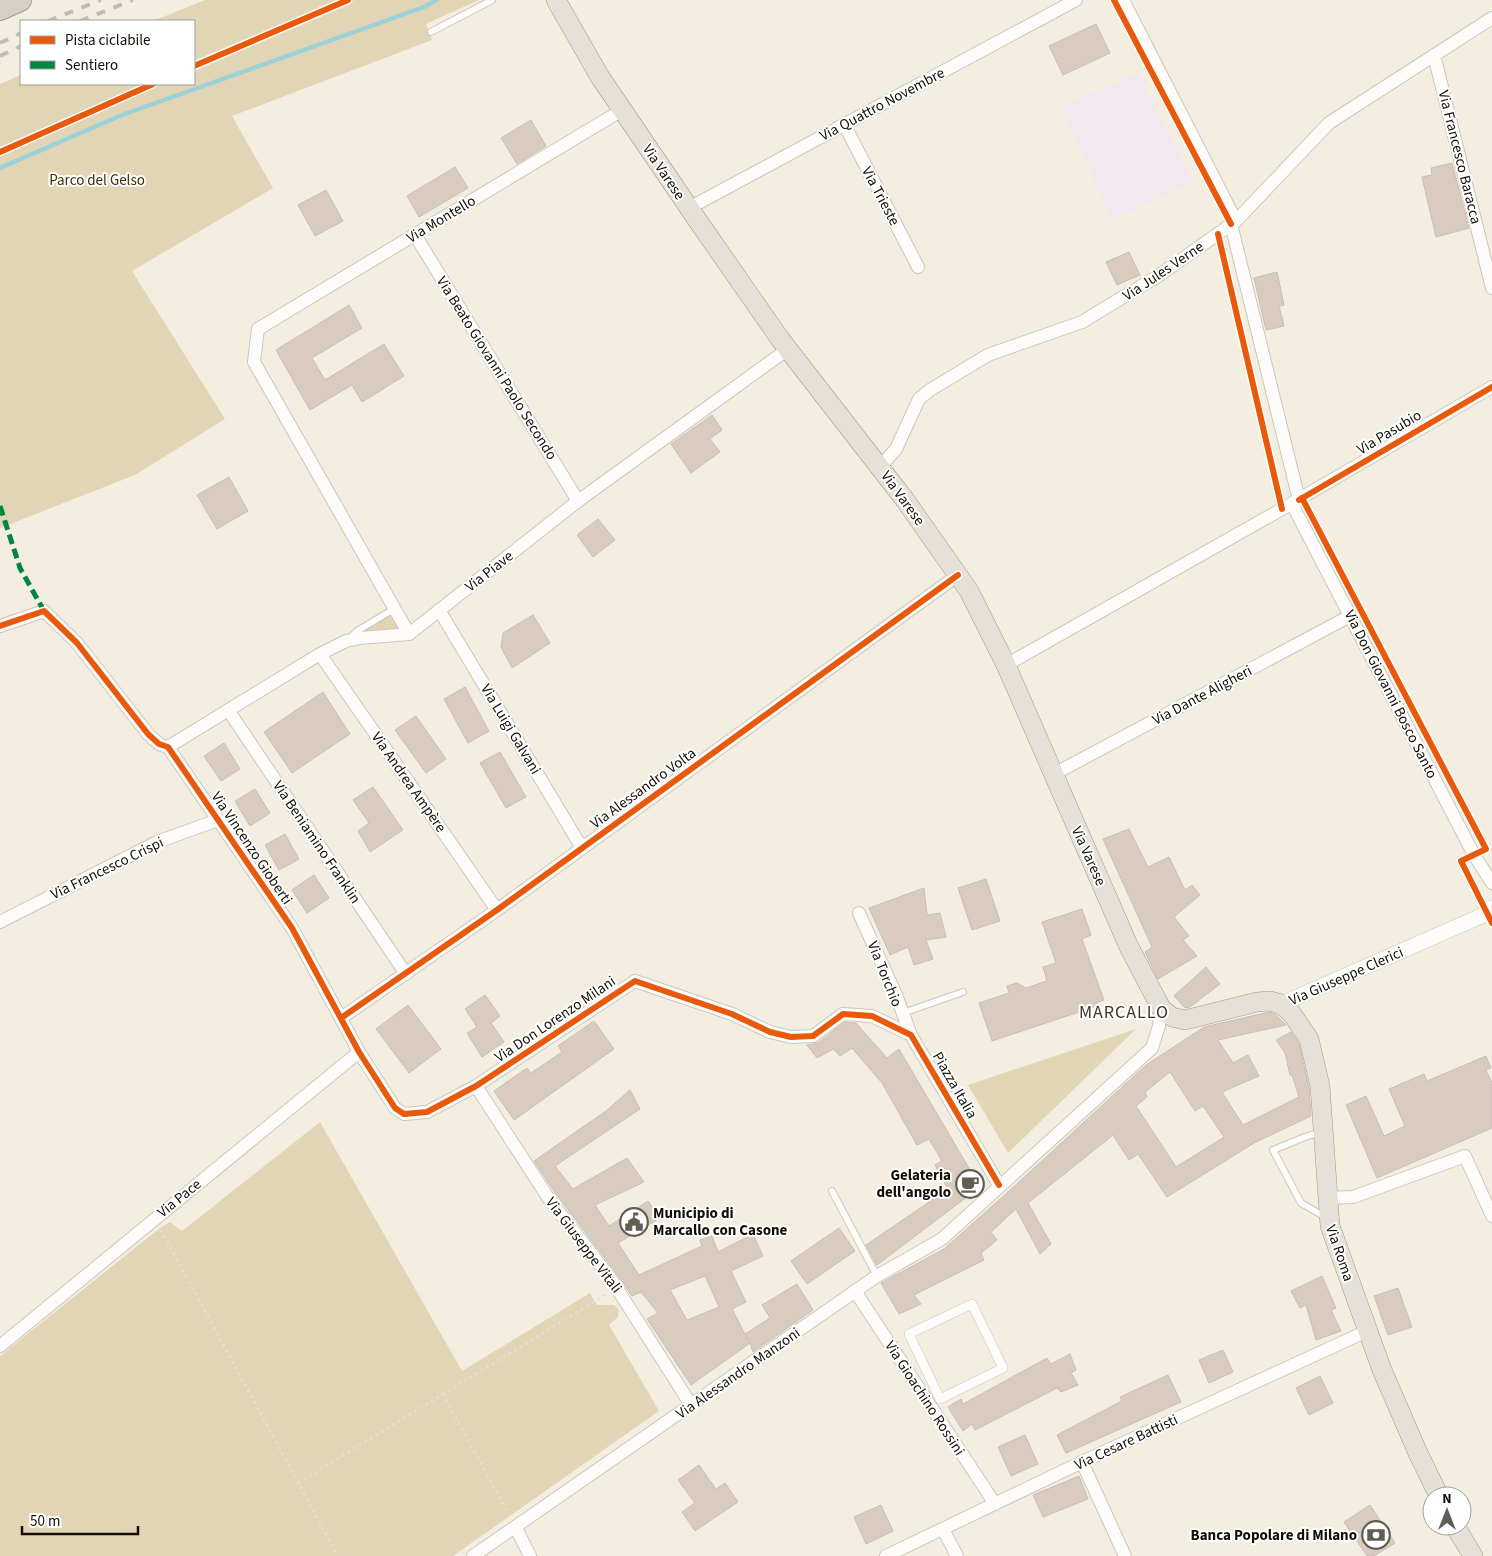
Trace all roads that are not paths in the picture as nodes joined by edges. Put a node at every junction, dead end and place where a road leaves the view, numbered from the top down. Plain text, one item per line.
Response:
1 (20, 0) edge
2 (492, 0) edge
3 (556, 0) edge
4 (1048, 0) edge
5 (1076, 0) edge
6 (1122, 0) edge
7 (0, 9) edge
8 (1054, 12) junction
9 (1492, 18) edge
10 (430, 32) dead end
11 (1434, 55) junction
12 (622, 110) junction
13 (844, 124) junction
14 (689, 208) junction
15 (1234, 223) junction
16 (415, 235) junction
17 (918, 267) dead end
18 (1492, 288) edge
19 (788, 349) junction
20 (1492, 387) edge
21 (880, 467) junction
22 (578, 500) junction
23 (1295, 502) junction
24 (958, 575) junction
25 (394, 609) junction
26 (439, 610) junction
27 (1350, 616) junction
28 (0, 626) edge
29 (409, 634) junction
30 (346, 642) junction
31 (320, 654) junction
32 (1006, 665) junction
33 (228, 710) junction
34 (168, 747) junction
35 (1054, 774) junction
36 (218, 820) junction
37 (582, 848) junction
38 (1492, 883) edge
39 (1492, 908) edge
40 (497, 910) junction
41 (859, 913) dead end
42 (0, 922) edge
43 (406, 974) junction
44 (963, 992) dead end
45 (1281, 1004) junction
46 (1161, 1008) junction
47 (901, 1014) junction
48 (341, 1018) junction
49 (911, 1035) junction
50 (359, 1052) junction
51 (476, 1086) junction
52 (415, 1115) joint
53 (1323, 1132) junction
54 (999, 1186) junction
55 (832, 1191) dead end
56 (1327, 1198) junction
57 (1492, 1216) edge
58 (1329, 1219) junction
59 (877, 1276) junction
60 (855, 1292) junction
61 (1367, 1330) junction
62 (0, 1346) edge
63 (940, 1398) joint
64 (691, 1405) junction
65 (1082, 1462) junction
66 (1434, 1486) edge
67 (995, 1504) junction
68 (521, 1525) junction
69 (943, 1529) junction
70 (1461, 1536) edge
71 (473, 1556) edge
72 (530, 1556) edge
73 (886, 1556) edge
74 (957, 1556) edge
75 (1125, 1556) edge
76 (1473, 1556) edge

1 - 7 highway
2 - 10 lane
3 - 12 main road, Via Varese
4 - 8 street
5 - 8 street, Via Quattro Novembre
6 - 15 street, Via Don Giovanni Bosco Santo
8 - 13 street, Via Quattro Novembre
9 - 11 street, Via Jules Verne
11 - 15 street, Via Jules Verne
11 - 18 street, Via Francesco Baracca
12 - 14 main road, Via Varese
12 - 16 street, Via Montello
13 - 14 street, Via Quattro Novembre
13 - 17 street, Via Trieste
14 - 19 main road, Via Varese
15 - 21 street, Via Jules Verne
15 - 23 street, Via Don Giovanni Bosco Santo
16 - 22 street, Via Beato Giovanni Paolo Secondo
16 - 25 street, Via Montello
19 - 21 main road, Via Varese
19 - 22 street, Via Piave
20 - 23 street, Via Pasubio
21 - 24 main road, Via Varese
22 - 26 street, Via Piave
23 - 27 street, Via Don Giovanni Bosco Santo
23 - 32 street, Via Pasubio
24 - 32 main road, Via Varese
24 - 37 street, Via Alessandro Volta
25 - 29 street
25 - 30 lane
26 - 29 street, Via Piave
26 - 37 street, Via Luigi Galvani
27 - 35 street, Via Dante Aligheri
27 - 38 street, Via Don Giovanni Bosco Santo
28 - 34 street, Via Vincenzo Gioberti
29 - 30 street
30 - 31 street
31 - 33 street
31 - 40 street, Via Andrea Ampère
32 - 35 main road, Via Varese
33 - 34 street
33 - 43 street, Via Beniamino Franklin
34 - 36 street, Via Vincenzo Gioberti
35 - 46 main road, Via Varese
36 - 42 street, Via Francesco Crispi
36 - 48 street, Via Vincenzo Gioberti
37 - 40 street, Via Alessandro Volta
39 - 45 street, Via Giuseppe Clerici
40 - 43 street, Via Alessandro Volta
41 - 47 street, Via Torchio
43 - 48 street, Via Alessandro Volta
44 - 47 lane
45 - 46 main road, Via Giuseppe Clerici
45 - 53 main road, Via Roma
46 - 54 street
47 - 49 street, Via Torchio
48 - 50 street, Via Vincenzo Gioberti
49 - 51 street, Via Don Lorenzo Milani
49 - 54 street, Piazza Italia
50 - 52 street, Via Vincenzo Gioberti
50 - 62 street, Via Pace
51 - 52 street, Via Don Lorenzo Milani
51 - 64 street, Via Giuseppe Vitali
53 - 56 main road, Via Roma
53 - 58 lane
54 - 59 street, Via Alessandro Manzoni
55 - 59 lane
56 - 57 street
56 - 58 main road, Via Roma
58 - 61 main road, Via Roma
59 - 60 street, Via Alessandro Manzoni
60 - 64 street, Via Alessandro Manzoni
60 - 67 street, Via Gioachino Rossini
61 - 65 street, Via Cesare Battisti
61 - 66 main road, Via Roma
63 - 63 street
64 - 68 street, Via Alessandro Manzoni
65 - 67 street, Via Cesare Battisti
65 - 75 street
67 - 69 street, Via Cesare Battisti
68 - 71 street, Via Alessandro Manzoni
68 - 72 street
69 - 73 street, Via Cesare Battisti
69 - 74 street
70 - 76 main road

